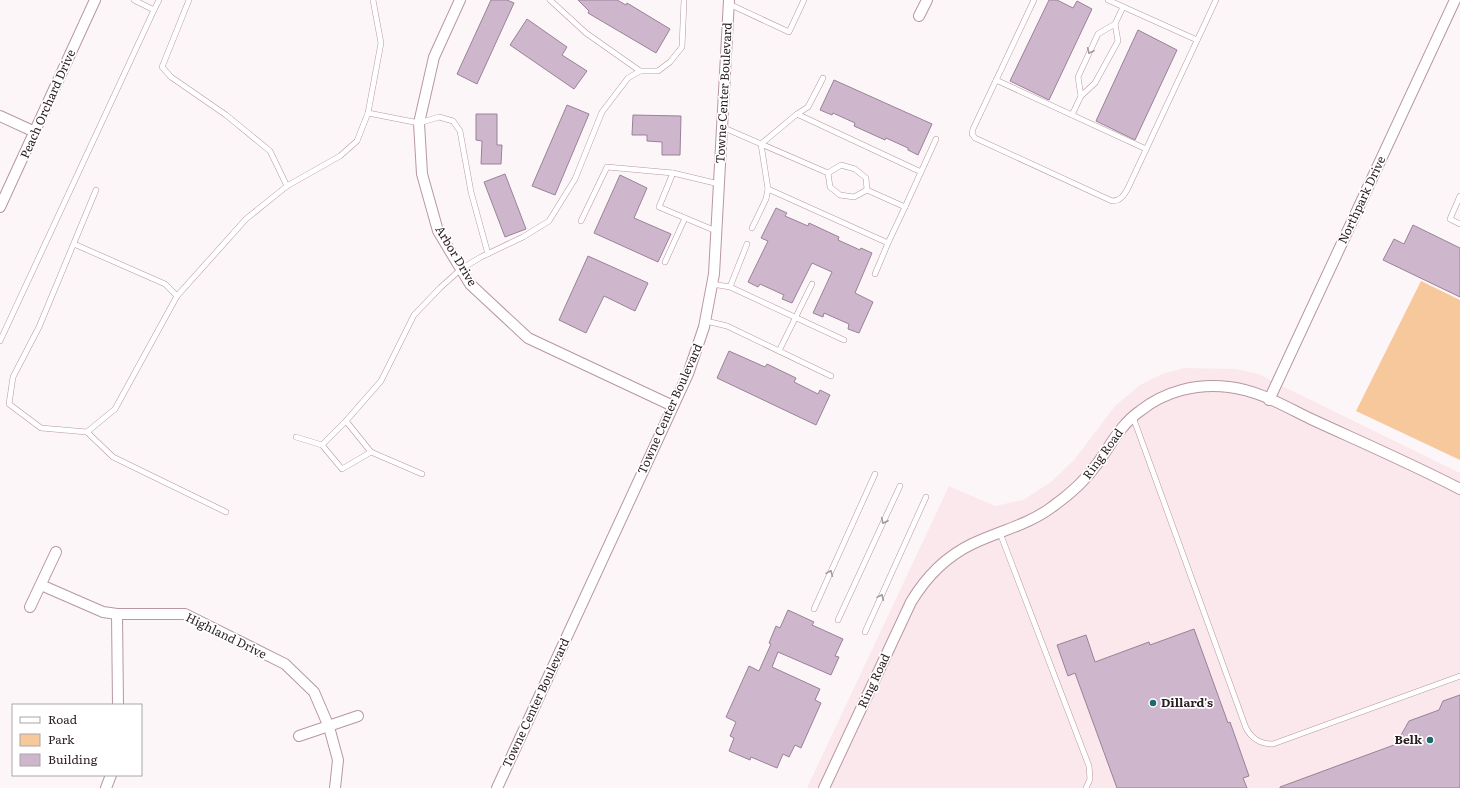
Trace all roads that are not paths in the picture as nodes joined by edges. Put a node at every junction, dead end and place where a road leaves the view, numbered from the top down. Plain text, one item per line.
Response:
1 (95, 0) edge
2 (134, 0) edge
3 (159, 0) edge
4 (188, 0) edge
5 (373, 0) edge
6 (460, 0) edge
7 (550, 0) edge
8 (684, 0) edge
9 (804, 0) edge
10 (927, 0) edge
11 (1034, 0) edge
12 (1108, 0) edge
13 (1216, 0) edge
14 (1455, 0) edge
15 (729, 2) edge
16 (1123, 7) junction
17 (154, 10) junction
18 (919, 16) dead end
19 (1115, 24) junction
20 (1197, 40) junction
21 (640, 71) junction
22 (823, 78) dead end
23 (996, 80) junction
24 (1081, 96) junction
25 (368, 113) junction
26 (797, 114) junction
27 (0, 116) edge
28 (1072, 116) junction
29 (419, 124) junction
30 (722, 127) junction
31 (35, 132) junction
32 (936, 139) dead end
33 (761, 144) junction
34 (1146, 149) junction
35 (921, 172) junction
36 (673, 173) junction
37 (828, 173) junction
38 (719, 184) junction
39 (287, 186) junction
40 (768, 189) junction
41 (96, 190) dead end
42 (866, 190) junction
43 (1460, 196) edge
44 (0, 207) edge
45 (905, 207) junction
46 (685, 218) junction
47 (581, 220) dead end
48 (1460, 224) edge
49 (752, 228) dead end
50 (716, 231) junction
51 (888, 243) junction
52 (74, 244) junction
53 (748, 244) dead end
54 (488, 254) junction
55 (665, 262) dead end
56 (461, 269) junction
57 (875, 274) dead end
58 (712, 284) junction
59 (812, 284) dead end
60 (730, 287) junction
61 (177, 296) junction
62 (795, 317) junction
63 (706, 321) junction
64 (0, 340) edge
65 (844, 340) dead end
66 (779, 351) junction
67 (832, 376) dead end
68 (1268, 400) junction
69 (673, 406) junction
70 (1132, 416) junction
71 (346, 421) junction
72 (87, 432) junction
73 (296, 437) dead end
74 (322, 445) junction
75 (371, 452) junction
76 (422, 474) dead end
77 (875, 474) dead end
78 (900, 486) dead end
79 (1460, 489) edge
80 (926, 497) dead end
81 (226, 512) dead end
82 (1000, 533) junction
83 (56, 552) dead end
84 (41, 585) junction
85 (30, 607) dead end
86 (814, 609) dead end
87 (117, 614) junction
88 (838, 620) dead end
89 (865, 632) dead end
90 (1460, 676) edge
91 (118, 704) edge
92 (358, 716) dead end
93 (329, 727) junction
94 (299, 736) dead end
95 (111, 776) edge
96 (106, 788) edge
97 (335, 788) edge
98 (497, 788) edge
99 (824, 788) edge
100 (1086, 788) edge

1 - 31 street, Peach Orchard Drive
2 - 17 lane
3 - 17 lane
4 - 39 lane
5 - 25 lane
6 - 29 street, Arbor Drive
7 - 21 lane
8 - 21 lane
9 - 15 lane
10 - 18 street
11 - 23 lane
12 - 16 lane
13 - 20 lane
14 - 68 street, Northpark Drive
15 - 30 street, Towne Center Boulevard
16 - 19 lane
16 - 20 lane
17 - 64 lane
19 - 24 lane
19 -> 24 lane
20 - 34 lane
21 - 54 lane
22 - 26 lane
23 - 28 lane
23 - 34 lane
24 - 28 lane
25 - 29 lane
25 - 39 lane
26 - 33 lane
26 - 35 lane
27 - 31 street
28 - 34 lane
29 - 54 lane
29 - 56 street, Arbor Drive
30 - 33 lane
30 - 38 street, Towne Center Boulevard
31 - 44 street, Peach Orchard Drive
32 - 35 lane
33 - 37 lane
33 - 40 lane
35 - 45 lane
36 - 38 lane
36 - 46 lane
36 - 47 lane
37 - 42 lane
37 - 42 lane
38 - 50 street, Towne Center Boulevard
39 - 61 lane
40 - 49 lane
40 - 51 lane
41 - 52 lane
42 - 45 lane
43 - 48 lane
45 - 51 lane
46 - 50 lane
46 - 55 lane
50 - 58 street, Towne Center Boulevard
51 - 57 lane
52 - 61 lane
52 - 72 lane
53 - 60 lane
54 - 56 lane
56 - 69 street, Arbor Drive
56 - 71 lane
58 - 60 lane
58 - 63 street, Towne Center Boulevard
59 - 62 lane
60 - 62 lane
61 - 72 lane
62 - 65 lane
62 - 66 lane
63 - 66 lane
63 - 69 street, Towne Center Boulevard
66 - 67 lane
68 - 70 street, Ring Road
68 - 79 street, Ring Road
69 - 98 street, Towne Center Boulevard
70 - 82 street, Ring Road
70 - 90 lane
71 - 74 lane
71 - 75 lane
72 - 81 lane
73 - 74 lane
74 - 75 lane
75 - 76 lane
86 -> 77 lane
78 -> 88 lane
89 -> 80 lane
82 - 99 street, Ring Road
82 - 100 lane
83 - 84 street
84 - 85 street
84 - 87 street, Highland Drive
87 - 91 street
87 - 93 street, Highland Drive
92 - 93 street
93 - 94 street
93 - 97 street, Highland Drive
95 - 96 street

